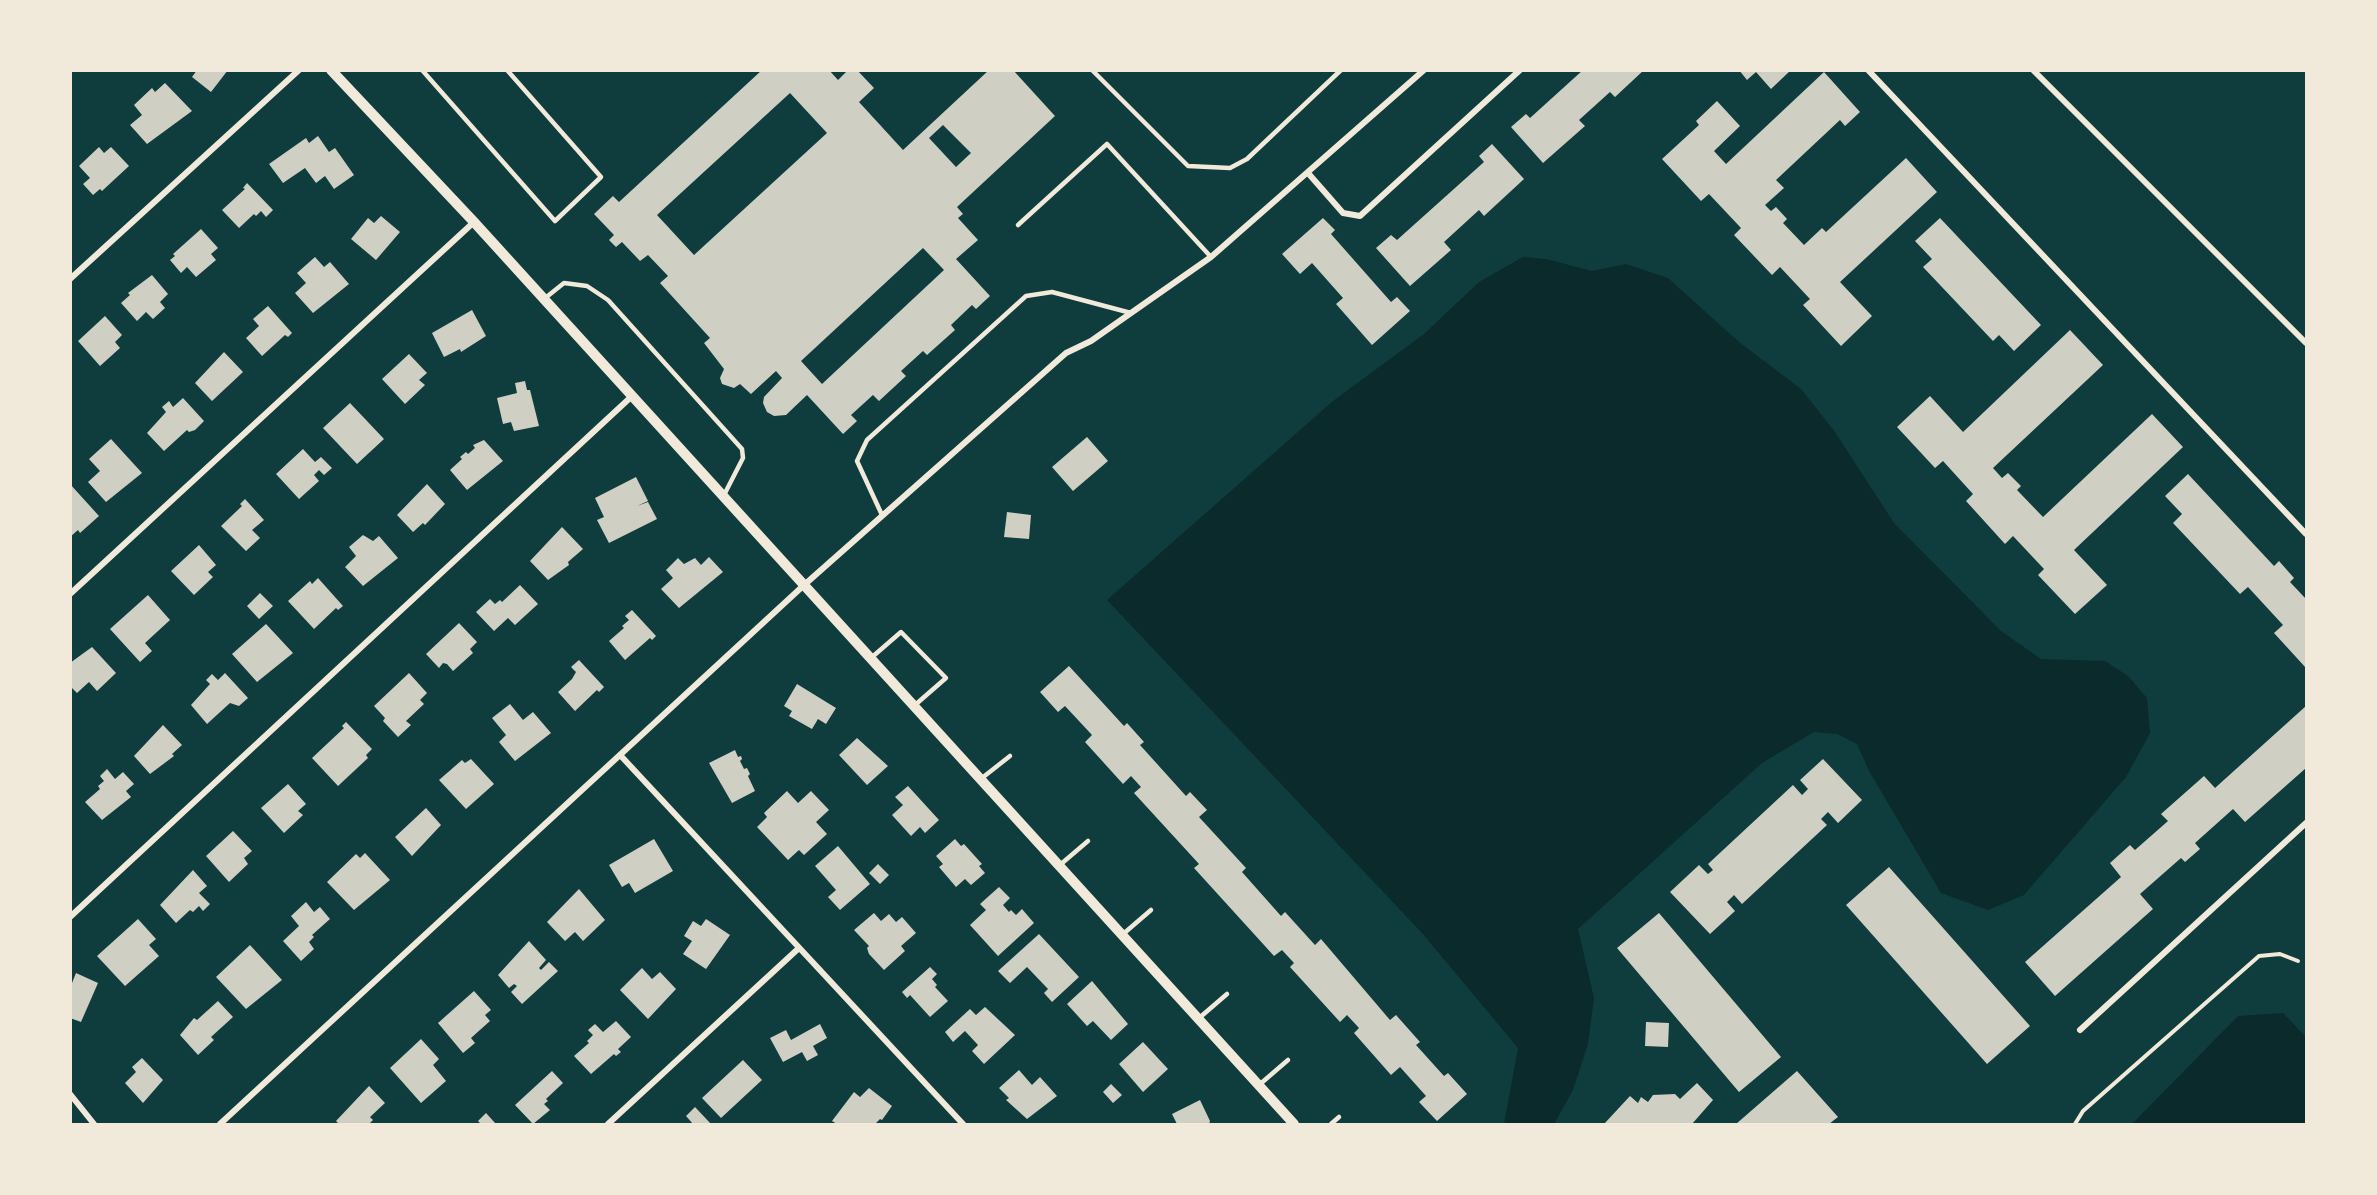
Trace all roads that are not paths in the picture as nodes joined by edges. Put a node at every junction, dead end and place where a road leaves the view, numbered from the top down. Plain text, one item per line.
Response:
1 (298, 70) edge
2 (331, 70) edge
3 (422, 70) edge
4 (507, 70) edge
5 (1092, 70) edge
6 (1341, 70) edge
7 (1424, 70) edge
8 (1520, 70) edge
9 (1868, 70) edge
10 (2033, 70) edge
11 (1308, 173) junction
12 (474, 222) junction
13 (1018, 225) dead end
14 (1211, 257) junction
15 (70, 279) edge
16 (544, 299) junction
17 (1131, 313) junction
18 (2307, 343) edge
19 (631, 397) junction
20 (723, 498) junction
21 (882, 515) junction
22 (2307, 534) edge
23 (803, 585) junction
24 (70, 594) edge
25 (870, 659) junction
26 (913, 706) junction
27 (621, 756) junction
28 (1010, 756) dead end
29 (980, 780) junction
30 (2307, 823) edge
31 (1088, 841) dead end
32 (1059, 866) junction
33 (1151, 910) dead end
34 (70, 917) edge
35 (1122, 935) junction
36 (799, 948) junction
37 (1227, 994) dead end
38 (1198, 1019) junction
39 (2080, 1030) dead end
40 (1288, 1060) dead end
41 (1259, 1085) junction
42 (70, 1094) edge
43 (1339, 1117) dead end
44 (959, 1123) edge
45 (94, 1125) edge
46 (220, 1125) edge
47 (608, 1125) edge
48 (1294, 1125) edge
49 (1331, 1125) edge

1 - 15 street
2 - 12 street
3 - 4 lane
5 - 6 lane
7 - 11 street
8 - 11 street
9 - 22 street
10 - 18 street
11 - 14 street
12 - 16 street
12 - 24 street
13 - 14 lane
14 - 17 street
16 - 19 street
16 - 20 lane
17 - 21 street
17 - 21 lane
19 - 20 street
19 - 34 street
20 - 23 street
21 - 23 street
23 - 25 street
23 - 27 street
25 - 26 street
25 - 26 lane
26 - 29 street
27 - 36 street
27 - 46 street
28 - 29 lane
29 - 32 street
30 - 39 street
31 - 32 lane
32 - 35 street
33 - 35 lane
35 - 38 street
36 - 44 street
36 - 47 street
37 - 38 lane
38 - 41 street
40 - 41 lane
41 - 48 street
42 - 45 street
43 - 49 lane

